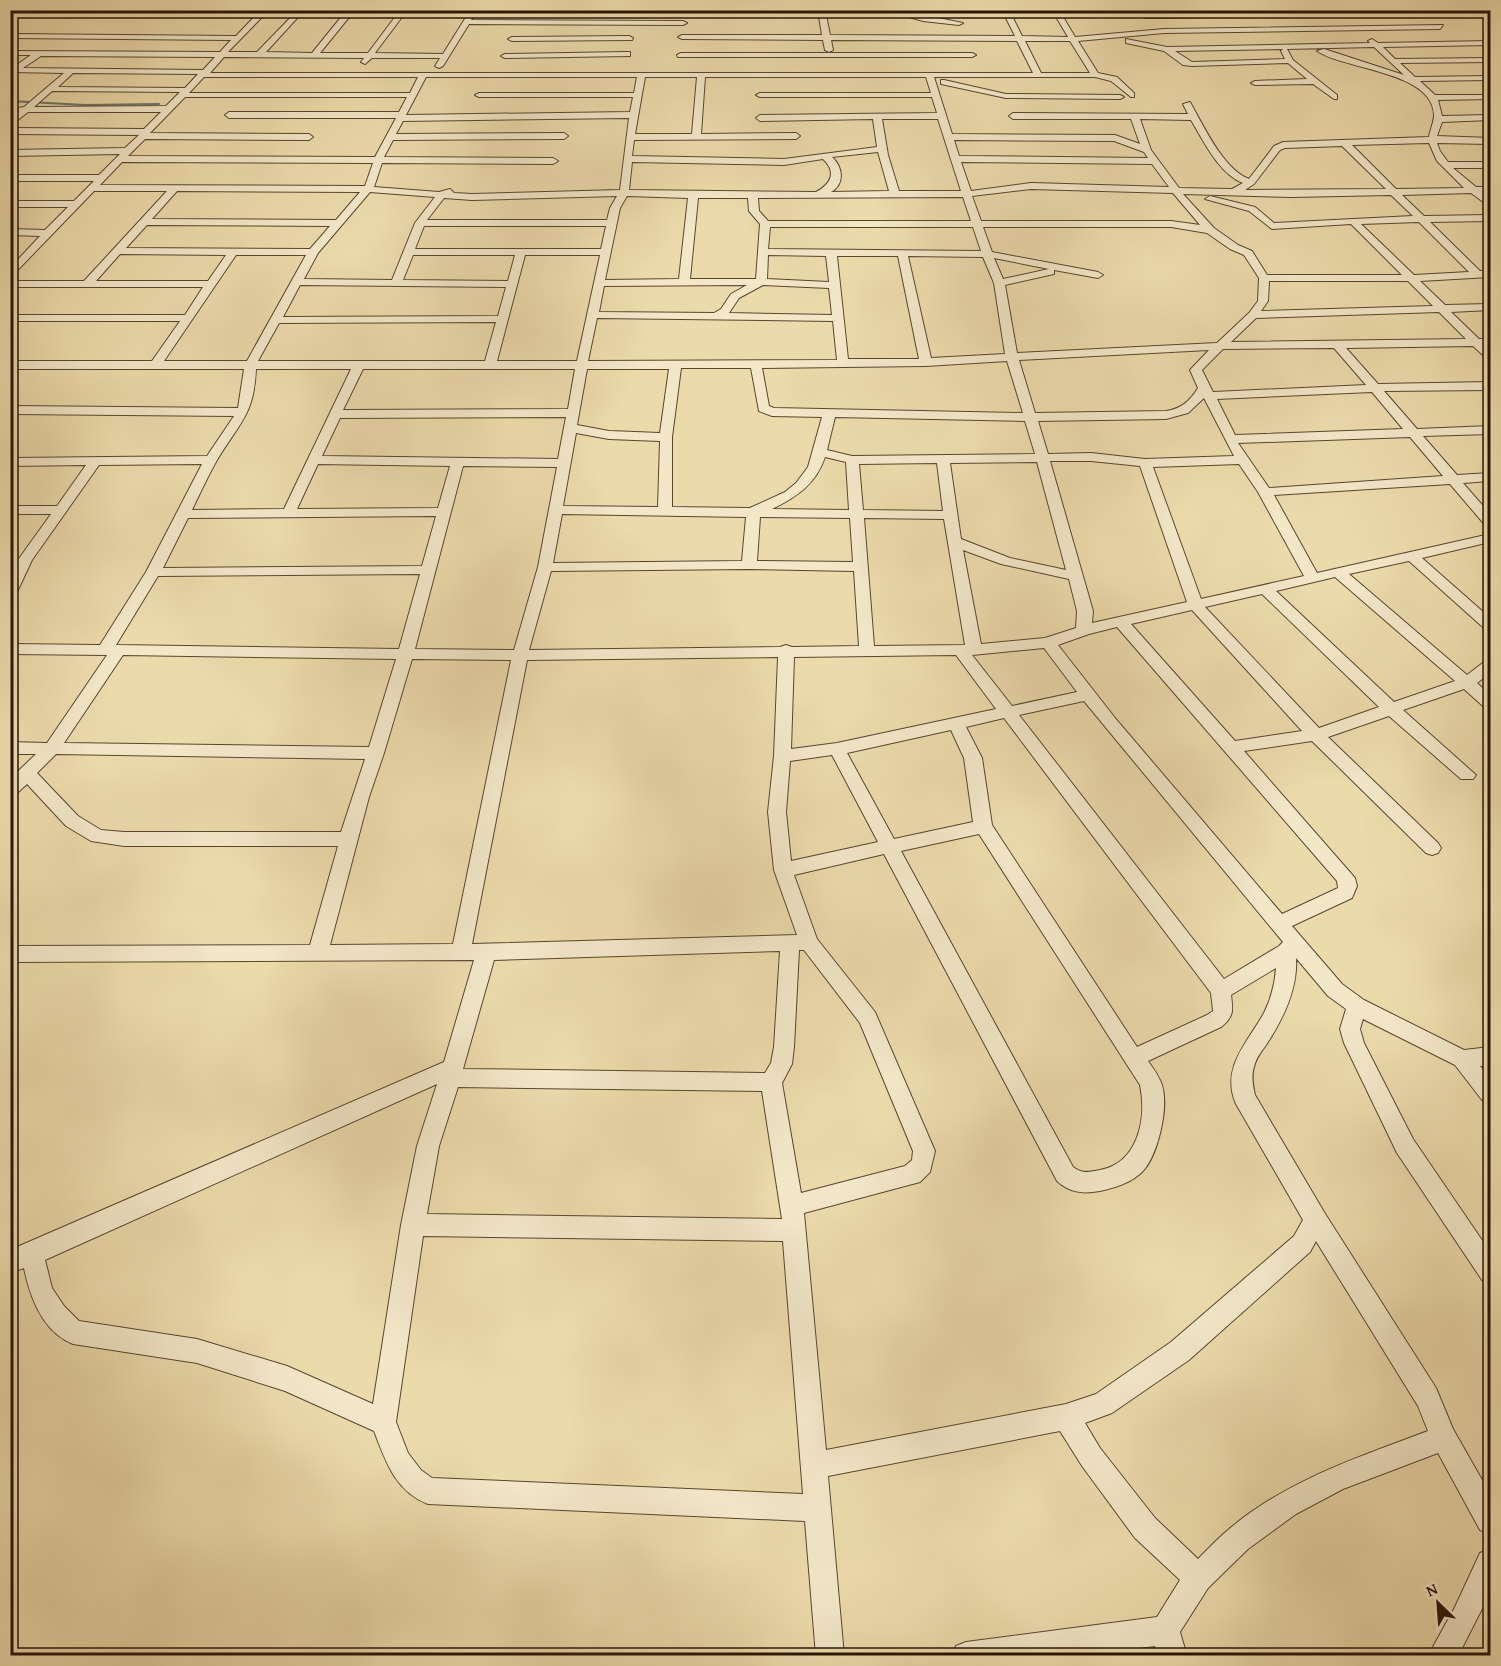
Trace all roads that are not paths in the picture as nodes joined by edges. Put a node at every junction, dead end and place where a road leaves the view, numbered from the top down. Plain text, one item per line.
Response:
1 (524, 10) edge
2 (634, 10) edge
3 (821, 10) edge
4 (888, 10) edge
5 (954, 10) edge
6 (1005, 10) edge
7 (1055, 10) edge
8 (10, 11) edge
9 (87, 11) edge
10 (142, 11) edge
11 (1421, 11) edge
12 (264, 12) edge
13 (1249, 12) edge
14 (1337, 12) edge
15 (401, 13) edge
16 (1143, 13) edge
17 (297, 14) junction
18 (348, 14) junction
19 (470, 16) edge
20 (10, 20) edge
21 (129, 21) junction
22 (141, 21) dead end
23 (242, 22) dead end
24 (519, 22) junction
25 (253, 23) junction
26 (631, 23) junction
27 (959, 23) junction
28 (886, 27) dead end
29 (1440, 27) junction
30 (1357, 28) junction
31 (121, 29) dead end
32 (1267, 30) junction
33 (1164, 31) junction
34 (10, 36) edge
35 (112, 37) junction
36 (682, 37) junction
37 (1113, 37) junction
38 (237, 38) junction
39 (628, 38) junction
40 (890, 38) junction
41 (966, 38) junction
42 (512, 39) junction
43 (826, 39) junction
44 (1020, 39) junction
45 (1073, 39) junction
46 (1462, 43) junction
47 (1491, 43) edge
48 (1376, 44) junction
49 (1283, 45) junction
50 (1293, 45) junction
51 (1169, 48) junction
52 (10, 53) edge
53 (40, 53) junction
54 (93, 53) junction
55 (627, 54) junction
56 (222, 55) junction
57 (259, 55) junction
58 (314, 55) junction
59 (681, 55) junction
60 (830, 55) junction
61 (972, 55) junction
62 (369, 56) junction
63 (444, 56) junction
64 (505, 56) junction
65 (1290, 61) junction
66 (1395, 61) junction
67 (1489, 61) edge
68 (70, 72) junction
69 (142, 73) junction
70 (204, 74) junction
71 (259, 75) junction
72 (355, 75) junction
73 (429, 75) junction
74 (492, 75) junction
75 (621, 75) junction
76 (641, 75) junction
77 (678, 75) junction
78 (701, 75) junction
79 (758, 75) junction
80 (834, 75) junction
81 (978, 75) junction
82 (991, 75) junction
83 (1038, 75) junction
84 (1095, 75) junction
85 (930, 77) junction
86 (1491, 78) edge
87 (1315, 81) junction
88 (1415, 81) junction
89 (1254, 83) dead end
90 (49, 89) junction
91 (121, 90) junction
92 (185, 92) junction
93 (244, 95) junction
94 (413, 95) junction
95 (637, 95) junction
96 (760, 95) junction
97 (935, 95) junction
98 (1131, 95) dead end
99 (1120, 97) dead end
100 (1334, 97) dead end
101 (1491, 97) edge
102 (1433, 98) junction
103 (1186, 104) dead end
104 (474, 106) junction
105 (1009, 106) junction
106 (10, 110) edge
107 (27, 110) junction
108 (169, 110) junction
109 (633, 115) junction
110 (877, 116) junction
111 (941, 116) junction
112 (1134, 116) junction
113 (401, 117) junction
114 (567, 117) junction
115 (787, 117) junction
116 (1192, 117) junction
117 (760, 118) junction
118 (1474, 118) junction
119 (1491, 118) edge
120 (1440, 119) junction
121 (10, 124) edge
122 (1482, 125) dead end
123 (221, 126) junction
124 (10, 131) edge
125 (145, 134) junction
126 (758, 135) junction
127 (696, 136) junction
128 (796, 136) junction
129 (1076, 136) junction
130 (309, 137) junction
131 (390, 137) junction
132 (461, 137) junction
133 (630, 137) junction
134 (948, 137) junction
135 (1432, 140) junction
136 (1491, 141) edge
137 (1344, 143) junction
138 (883, 149) junction
139 (1147, 150) junction
140 (130, 151) junction
141 (10, 153) edge
142 (557, 153) junction
143 (826, 157) junction
144 (121, 159) junction
145 (627, 159) junction
146 (955, 159) junction
147 (378, 160) junction
148 (1157, 161) junction
149 (784, 162) junction
150 (1446, 165) junction
151 (1491, 165) edge
152 (290, 170) dead end
153 (10, 178) edge
154 (104, 178) junction
155 (1251, 182) junction
156 (94, 188) junction
157 (175, 188) junction
158 (368, 189) junction
159 (1491, 190) edge
160 (1179, 191) junction
161 (1476, 191) junction
162 (1395, 192) junction
163 (443, 193) junction
164 (624, 193) junction
165 (1233, 193) junction
166 (1351, 193) junction
167 (819, 194) junction
168 (968, 194) junction
169 (588, 195) junction
170 (693, 195) junction
171 (753, 195) junction
172 (895, 195) junction
173 (1211, 195) junction
174 (1358, 202) dead end
175 (10, 204) edge
176 (77, 204) junction
177 (1491, 204) edge
178 (615, 208) junction
179 (1366, 211) dead end
180 (1491, 218) edge
181 (1200, 219) junction
182 (1421, 219) junction
183 (1373, 220) junction
184 (142, 222) junction
185 (1355, 222) junction
186 (338, 223) junction
187 (420, 223) junction
188 (612, 223) junction
189 (977, 223) junction
190 (765, 224) junction
191 (1210, 230) junction
192 (10, 232) edge
193 (48, 233) junction
194 (118, 251) junction
195 (232, 252) junction
196 (313, 252) junction
197 (409, 252) junction
198 (521, 252) junction
199 (607, 252) junction
200 (762, 252) junction
201 (831, 252) junction
202 (902, 252) junction
203 (987, 254) junction
204 (10, 262) edge
205 (23, 262) junction
206 (1063, 269) junction
207 (1477, 274) junction
208 (1491, 274) edge
209 (10, 275) edge
210 (1098, 275) dead end
211 (1264, 278) junction
212 (1409, 278) junction
213 (296, 282) junction
214 (684, 282) junction
215 (762, 282) junction
216 (396, 283) junction
217 (601, 283) junction
218 (999, 283) junction
219 (10, 284) edge
220 (87, 284) junction
221 (210, 284) junction
222 (513, 285) junction
223 (836, 285) junction
224 (1491, 307) edge
225 (1439, 308) junction
226 (594, 315) junction
227 (1253, 315) junction
228 (716, 317) junction
229 (10, 318) edge
230 (186, 318) junction
231 (839, 318) junction
232 (502, 319) junction
233 (275, 320) junction
234 (1477, 342) junction
235 (1491, 342) edge
236 (1337, 344) junction
237 (1218, 346) junction
238 (1491, 356) edge
239 (1012, 358) junction
240 (926, 362) junction
241 (843, 363) junction
242 (582, 364) junction
243 (756, 364) junction
244 (17, 365) edge
245 (675, 365) junction
246 (155, 366) junction
247 (250, 366) junction
248 (358, 366) junction
249 (490, 366) junction
250 (10, 381) edge
251 (1491, 386) edge
252 (1375, 388) junction
253 (1206, 393) junction
254 (10, 410) edge
255 (243, 412) junction
256 (573, 413) junction
257 (336, 414) junction
258 (829, 415) junction
259 (1029, 417) junction
260 (572, 428) junction
261 (1491, 430) edge
262 (1415, 432) junction
263 (609, 435) junction
264 (666, 437) junction
265 (1231, 439) junction
266 (568, 446) junction
267 (820, 452) junction
268 (1043, 458) junction
269 (943, 459) junction
270 (211, 460) junction
271 (312, 460) junction
272 (852, 460) junction
273 (1242, 460) junction
274 (10, 462) edge
275 (95, 462) junction
276 (458, 463) junction
277 (564, 463) junction
278 (1145, 463) junction
279 (1491, 477) edge
280 (1455, 479) junction
281 (1265, 492) junction
282 (10, 510) edge
283 (59, 510) junction
284 (555, 510) junction
285 (289, 512) junction
286 (443, 512) junction
287 (665, 512) junction
288 (753, 512) junction
289 (185, 514) junction
290 (858, 514) junction
291 (948, 516) junction
292 (1491, 522) edge
293 (1491, 538) edge
294 (956, 542) junction
295 (1413, 557) junction
296 (749, 566) junction
297 (544, 567) junction
298 (862, 567) junction
299 (15, 569) edge
300 (429, 570) junction
301 (153, 572) junction
302 (1340, 573) junction
303 (1075, 576) junction
304 (1313, 579) junction
305 (1266, 590) junction
306 (10, 592) edge
307 (1196, 606) junction
308 (1121, 622) junction
309 (1491, 627) edge
310 (1084, 630) junction
311 (1048, 643) junction
312 (10, 649) edge
313 (111, 650) junction
314 (786, 650) junction
315 (867, 650) junction
316 (967, 650) junction
317 (406, 652) junction
318 (519, 655) junction
319 (1491, 666) edge
320 (1468, 682) junction
321 (1087, 694) junction
322 (1491, 704) edge
323 (1390, 708) junction
324 (1005, 711) junction
325 (956, 722) junction
326 (1316, 735) junction
327 (10, 748) edge
328 (52, 748) junction
329 (1230, 748) junction
330 (837, 749) junction
331 (376, 753) junction
332 (782, 756) junction
333 (28, 774) junction
334 (1467, 775) dead end
335 (10, 790) edge
336 (983, 826) junction
337 (348, 839) junction
338 (891, 848) junction
339 (1432, 848) dead end
340 (783, 870) junction
341 (1280, 922) junction
342 (800, 943) junction
343 (1291, 947) junction
344 (461, 952) junction
345 (486, 952) junction
346 (318, 953) junction
347 (10, 954) edge
348 (1221, 991) junction
349 (1357, 1006) junction
350 (1491, 1056) edge
351 (1134, 1058) junction
352 (1462, 1059) junction
353 (451, 1073) junction
354 (771, 1082) junction
355 (1491, 1093) edge
356 (792, 1206) junction
357 (1316, 1220) junction
358 (413, 1225) junction
359 (792, 1230) junction
360 (21, 1258) edge
361 (1491, 1272) edge
362 (1066, 1417) junction
363 (382, 1422) junction
364 (1444, 1438) junction
365 (813, 1466) junction
366 (816, 1508) junction
367 (1491, 1520) edge
368 (1491, 1563) edge
369 (1198, 1578) junction
370 (1169, 1643) edge
371 (830, 1656) edge
372 (966, 1656) edge
373 (1442, 1656) edge

1 - 24 street
2 - 26 street
3 - 43 street
4 - 27 street
5 - 27 street
6 - 44 street
7 - 45 street
8 - 9 street
9 - 10 street
10 - 12 street
10 - 21 street
11 - 14 street
11 - 29 street
12 - 17 street
12 - 25 street
13 - 14 street
13 - 16 street
13 - 32 street
14 - 30 street
15 - 18 street
15 - 19 street
15 - 62 street
16 - 33 street
17 - 18 street
17 - 57 street
18 - 58 street
19 - 24 street
19 - 63 street
20 - 21 street
21 - 22 street
23 - 25 street
24 - 26 street
24 - 42 street
25 - 38 street
26 - 36 street
26 - 39 street
27 - 41 street
28 - 40 street
29 - 30 street
29 - 46 street
30 - 32 street
30 - 48 street
31 - 35 street
32 - 33 street
32 - 49 street
33 - 37 street
33 - 51 street
34 - 35 street
35 - 38 street
35 - 54 street
36 - 43 street
36 - 59 street
37 - 45 street
37 - 51 street
38 - 56 street
39 - 42 street
39 - 55 street
40 - 41 street
40 - 43 street
41 - 44 street
41 - 61 street
42 - 64 street
43 - 60 street
44 - 45 street
44 - 83 street
45 - 84 street
46 - 47 street
46 - 48 street
46 - 67 street
48 - 50 street
48 - 66 street
49 - 50 street
49 - 51 street
49 - 65 street
50 - 88 street
51 - 65 street
52 - 53 street
53 - 54 street
53 - 68 street
54 - 56 street
54 - 68 street
55 - 64 street
55 - 75 street
56 - 57 street
56 - 70 street
57 - 58 street
58 - 62 street
59 - 60 street
59 - 77 street
60 - 61 street
60 - 80 street
61 - 81 street
62 - 63 street
62 - 72 street
63 - 73 street
64 - 74 street
65 - 87 street
66 - 67 street
66 - 88 street
68 - 69 street
68 - 90 street
69 - 70 street
69 - 91 street
70 - 71 street
70 - 92 street
71 - 72 street
71 - 93 street
72 - 73 street
73 - 74 street
73 - 94 street
74 - 75 street
74 - 104 street
75 - 76 street
76 - 77 street
76 - 95 street
77 - 78 street
78 - 79 street
78 - 127 street
79 - 80 street
79 - 96 street
80 - 85 street
81 - 82 street
81 - 85 street
82 - 83 street
82 - 105 street
83 - 84 street
84 - 98 street
85 - 97 street
85 - 105 street
86 - 88 street
87 - 89 street
87 - 100 street
88 - 102 street
90 - 91 street
90 - 107 street
91 - 92 street
92 - 93 street
92 - 108 street
93 - 94 street
93 - 123 street
94 - 113 street
95 - 104 street
95 - 109 street
96 - 97 street
96 - 117 street
97 - 111 street
99 - 105 street
101 - 102 street
102 - 120 street
103 - 116 street
104 - 113 street
104 - 114 street
104 - 132 street
105 - 112 street
105 - 129 street
106 - 107 street
107 - 108 street
107 - 121 street
108 - 125 street
109 - 114 street
109 - 133 street
110 - 111 street
110 - 115 street
110 - 138 street
111 - 134 street
112 - 116 street
112 - 139 street
113 - 130 street
113 - 131 street
114 - 142 street
115 - 117 street
115 - 128 street
116 - 155 street
117 - 126 street
118 - 119 street
118 - 120 street
118 - 122 street
120 - 135 street
123 - 125 street
123 - 130 street
123 - 130 street
124 - 125 street
125 - 140 street
126 - 127 street
126 - 128 street
127 - 133 street
128 - 149 street
129 - 134 street
129 - 139 street
130 - 144 street
130 - 147 street
130 - 152 street
131 - 132 street
131 - 147 street
132 - 142 street
133 - 145 street
134 - 146 street
135 - 136 street
135 - 137 street
135 - 150 street
137 - 155 street
137 - 162 street
138 - 143 street
138 - 172 street
139 - 148 street
140 - 141 street
140 - 144 street
142 - 147 street
143 - 149 street
143 - 167 street
144 - 154 street
145 - 149 street
145 - 164 street
146 - 148 street
146 - 168 street
147 - 158 street
148 - 160 street
150 - 151 street
150 - 161 street
153 - 154 street
154 - 156 street
155 - 165 street
156 - 157 street
156 - 176 street
157 - 158 street
157 - 184 street
158 - 163 street
158 - 186 street
159 - 161 street
160 - 168 street
160 - 173 street
160 - 181 street
161 - 162 street
161 - 177 street
162 - 166 street
162 - 182 street
163 - 169 street
163 - 187 street
164 - 169 street
164 - 170 street
164 - 178 street
165 - 166 street
165 - 173 street
166 - 174 street
167 - 171 street
167 - 172 street
168 - 172 street
168 - 189 street
169 - 178 street
170 - 171 street
170 - 214 street
171 - 190 street
173 - 181 street
173 - 185 street
175 - 176 street
176 - 193 street
178 - 188 street
179 - 183 street
180 - 182 street
181 - 191 street
182 - 183 street
182 - 207 street
183 - 185 street
184 - 186 street
184 - 194 street
185 - 212 street
186 - 196 street
187 - 188 street
187 - 197 street
188 - 199 street
189 - 190 street
189 - 191 street
189 - 203 street
190 - 200 street
191 - 211 street
192 - 193 street
193 - 205 street
194 - 195 street
194 - 220 street
195 - 196 street
195 - 221 street
196 - 213 street
197 - 198 street
197 - 216 street
198 - 199 street
198 - 222 street
199 - 217 street
200 - 201 street
200 - 215 street
201 - 202 street
201 - 223 street
202 - 203 street
202 - 240 street
203 - 206 street
203 - 218 street
204 - 205 street
205 - 209 street
206 - 210 street
206 - 218 street
207 - 208 street
207 - 212 street
211 - 212 street
211 - 227 street
212 - 225 street
213 - 216 street
213 - 233 street
214 - 215 street
214 - 217 street
215 - 223 street
215 - 228 street
216 - 222 street
217 - 226 street
218 - 239 street
219 - 220 street
220 - 221 street
221 - 230 street
222 - 232 street
223 - 231 street
224 - 225 street
225 - 227 street
225 - 234 street
226 - 228 street
226 - 242 street
227 - 237 street
228 - 231 street
229 - 230 street
230 - 246 street
231 - 241 street
232 - 233 street
232 - 249 street
233 - 247 street
234 - 235 street
234 - 236 street
234 - 238 street
236 - 237 street
236 - 252 street
237 - 239 street
237 - 253 street
239 - 240 street
239 - 259 street
240 - 241 street
241 - 243 street
242 - 245 street
242 - 249 street
242 - 256 street
243 - 245 street
243 - 258 street
244 - 246 street
244 - 250 street
245 - 264 street
246 - 247 street
247 - 248 street
247 - 255 street
248 - 249 street
248 - 257 street
251 - 252 street
252 - 253 street
252 - 262 street
253 - 259 street
253 - 265 street
254 - 255 street
255 - 270 street
256 - 257 street
256 - 260 street
257 - 271 street
258 - 259 street
258 - 267 street
259 - 268 street
260 - 263 street
260 - 266 street
261 - 262 street
262 - 265 street
262 - 280 street
263 - 264 street
263 - 266 street
264 - 287 street
265 - 273 street
266 - 277 street
267 - 272 street
267 - 288 street
268 - 269 street
268 - 278 street
268 - 303 street
269 - 272 street
269 - 291 street
270 - 275 street
270 - 289 street
271 - 276 street
271 - 285 street
272 - 290 street
273 - 278 street
273 - 281 street
274 - 275 street
275 - 283 street
276 - 277 street
276 - 286 street
277 - 284 street
278 - 307 street
279 - 280 street
280 - 281 street
280 - 292 street
281 - 304 street
282 - 283 street
283 - 299 street
284 - 287 street
284 - 297 street
285 - 286 street
285 - 289 street
286 - 300 street
287 - 288 street
288 - 290 street
288 - 296 street
289 - 301 street
290 - 291 street
290 - 298 street
291 - 294 street
293 - 295 street
294 - 303 street
294 - 316 street
295 - 302 street
295 - 309 street
296 - 297 street
296 - 298 street
297 - 318 street
298 - 315 street
299 - 306 street
300 - 301 street
300 - 317 street
301 - 313 street
302 - 304 street
302 - 320 street
303 - 310 street
304 - 305 street
305 - 307 street
305 - 323 street
307 - 308 street
307 - 326 street
308 - 310 street
308 - 329 street
310 - 311 street
311 - 316 street
311 - 321 street
312 - 313 street
313 - 317 street
313 - 328 street
314 - 315 street
314 - 318 street
314 - 332 street
315 - 316 street
316 - 324 street
317 - 318 street
317 - 331 street
318 - 344 street
319 - 320 street
320 - 322 street
320 - 323 street
321 - 324 street
321 - 341 street
323 - 326 street
323 - 334 street
324 - 325 street
324 - 348 street
325 - 330 street
325 - 336 street
326 - 329 street
326 - 339 street
327 - 328 street
328 - 331 street
328 - 333 street
329 - 341 street
330 - 332 street
330 - 338 street
331 - 337 street
332 - 340 street
333 - 335 street
333 - 337 street
336 - 338 street
336 - 351 street
337 - 346 street
338 - 340 street
338 - 351 street
340 - 342 street
341 - 343 street
342 - 345 street
342 - 354 street
342 - 356 street
343 - 348 street
343 - 349 street
343 - 357 street
344 - 345 street
344 - 346 street
345 - 353 street
346 - 347 street
348 - 351 street
349 - 352 street
349 - 361 street
350 - 352 street
352 - 355 street
353 - 354 street
353 - 358 street
353 - 360 street
354 - 356 street
356 - 359 street
357 - 362 street
357 - 364 street
358 - 359 street
358 - 363 street
359 - 365 street
360 - 363 street
362 - 365 street
362 - 369 street
363 - 366 street
364 - 367 street
364 - 369 street
365 - 366 street
366 - 371 street
368 - 373 street
369 - 370 street
370 - 372 street

